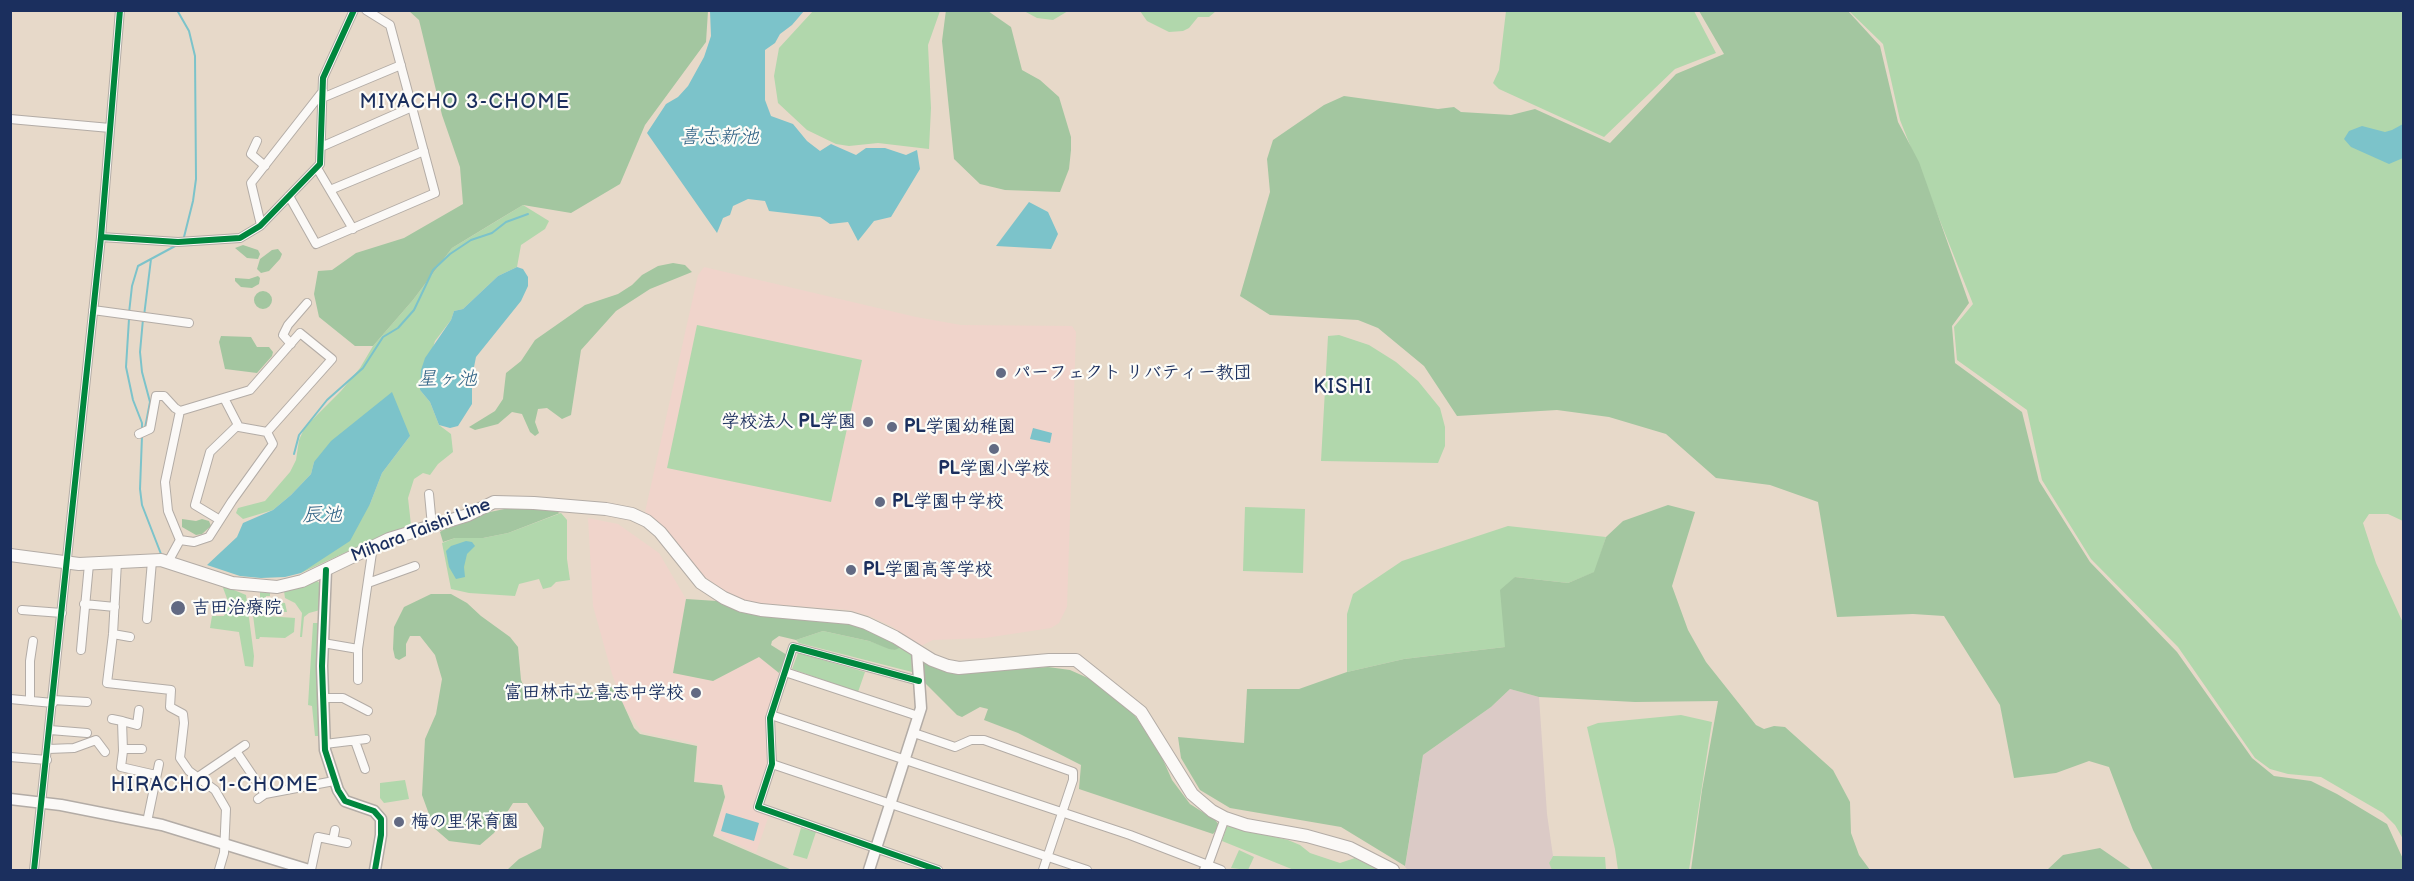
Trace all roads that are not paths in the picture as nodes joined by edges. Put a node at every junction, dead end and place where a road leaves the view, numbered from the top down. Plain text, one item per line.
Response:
1 (120, 10) edge
2 (354, 10) edge
3 (366, 10) edge
4 (401, 65) junction
5 (322, 94) junction
6 (412, 106) junction
7 (10, 119) edge
8 (110, 128) junction
9 (257, 141) dead end
10 (321, 147) junction
11 (424, 151) junction
12 (265, 166) junction
13 (317, 168) junction
14 (330, 190) junction
15 (289, 196) junction
16 (261, 225) junction
17 (352, 228) junction
18 (101, 237) junction
19 (307, 303) dead end
20 (93, 310) junction
21 (189, 323) dead end
22 (291, 344) junction
23 (224, 398) junction
24 (180, 411) junction
25 (238, 424) junction
26 (143, 432) dead end
27 (267, 432) junction
28 (429, 495) dead end
29 (220, 520) junction
30 (432, 526) junction
31 (180, 540) junction
32 (374, 546) junction
33 (10, 555) edge
34 (169, 559) junction
35 (152, 561) junction
36 (117, 562) junction
37 (67, 563) junction
38 (89, 564) junction
39 (415, 566) dead end
40 (326, 570) junction
41 (368, 583) junction
42 (84, 604) junction
43 (115, 607) junction
44 (22, 610) dead end
45 (62, 613) junction
46 (147, 619) dead end
47 (113, 634) junction
48 (130, 637) dead end
49 (33, 640) dead end
50 (323, 643) junction
51 (358, 649) junction
52 (81, 650) dead end
53 (917, 651) junction
54 (785, 672) junction
55 (358, 680) dead end
56 (919, 681) junction
57 (323, 698) junction
58 (10, 699) edge
59 (30, 701) junction
60 (53, 702) junction
61 (87, 702) dead end
62 (139, 710) dead end
63 (368, 711) dead end
64 (771, 716) junction
65 (918, 716) junction
66 (112, 719) dead end
67 (122, 721) junction
68 (50, 730) junction
69 (87, 733) dead end
70 (914, 733) junction
71 (366, 739) dead end
72 (355, 741) junction
73 (325, 744) junction
74 (245, 745) dead end
75 (48, 749) junction
76 (142, 749) dead end
77 (236, 750) junction
78 (123, 751) junction
79 (105, 752) dead end
80 (10, 757) edge
81 (47, 760) junction
82 (905, 760) junction
83 (159, 764) dead end
84 (772, 764) junction
85 (365, 769) dead end
86 (156, 776) junction
87 (198, 777) junction
88 (334, 781) junction
89 (10, 798) edge
90 (41, 802) junction
91 (891, 804) junction
92 (1062, 813) junction
93 (1225, 818) junction
94 (147, 822) junction
95 (334, 830) dead end
96 (333, 840) junction
97 (224, 843) junction
98 (347, 843) dead end
99 (876, 849) junction
100 (1047, 858) junction
101 (1206, 868) edge
102 (34, 870) edge
103 (219, 870) edge
104 (310, 870) edge
105 (375, 870) edge
106 (869, 870) edge
107 (938, 870) edge
108 (1043, 870) edge
109 (1087, 870) edge
110 (1221, 870) edge
111 (1393, 870) edge

1 - 8 street
2 - 5 street
3 - 4 street
4 - 5 street
4 - 6 street
5 - 10 street
5 - 12 street
6 - 10 street
6 - 11 street
7 - 8 street
8 - 18 street
9 - 12 street
10 - 13 street
11 - 14 street
11 - 17 street
12 - 16 street
13 - 14 street
13 - 15 street
14 - 17 street
15 - 16 street
15 - 17 street
16 - 18 street
18 - 20 street
19 - 22 street
20 - 21 street
20 - 37 street
22 - 23 street
22 - 27 street
23 - 24 street
23 - 25 street
24 - 26 street
24 - 31 street
25 - 27 street
25 - 29 street
27 - 29 street
28 - 30 street
29 - 31 street
30 - 32 main road, Mihara Taishi Line
30 - 53 main road, Mihara Taishi Line
31 - 34 street
32 - 40 main road, Mihara Taishi Line
32 - 41 street
33 - 37 main road, Mihara Taishi Line
34 - 35 main road, Mihara Taishi Line
34 - 40 main road, Mihara Taishi Line
35 - 36 main road, Mihara Taishi Line
35 - 46 street
36 - 38 main road, Mihara Taishi Line
36 - 43 street
37 - 38 main road, Mihara Taishi Line
37 - 45 street
38 - 42 street
39 - 41 street
40 - 50 street
41 - 51 street
42 - 43 street
42 - 52 street
43 - 47 street
44 - 45 street
45 - 60 street
47 - 48 street
47 - 87 street
49 - 59 street
50 - 51 street
50 - 57 street
51 - 55 street
53 - 56 street
53 - 93 main road, Mihara Taishi Line
54 - 56 street
54 - 64 street
54 - 65 street
56 - 65 street
57 - 63 street
57 - 73 street
58 - 59 street
59 - 60 street
60 - 61 street
60 - 68 street
62 - 67 street
64 - 82 street
64 - 84 street
65 - 70 street
66 - 67 street
67 - 78 street
68 - 69 street
68 - 75 street
70 - 82 street
70 - 92 street
71 - 72 street
72 - 73 street
72 - 85 street
73 - 88 street
74 - 77 street
75 - 79 street
75 - 81 street
76 - 78 street
77 - 87 street
77 - 88 street
78 - 86 street
80 - 81 street
81 - 90 street
82 - 91 street
82 - 92 street
83 - 86 street
84 - 91 street
84 - 99 street
86 - 94 street
87 - 97 street
88 - 105 street
89 - 90 street
90 - 94 street
90 - 102 street
91 - 99 street
91 - 100 street
92 - 100 street
92 - 101 street
93 - 101 street
93 - 111 main road, Mihara Taishi Line
94 - 97 street
95 - 96 street
96 - 98 street
96 - 104 street
97 - 103 street
97 - 104 street
99 - 106 street
99 - 107 street
100 - 108 street
100 - 109 street
101 - 110 street

